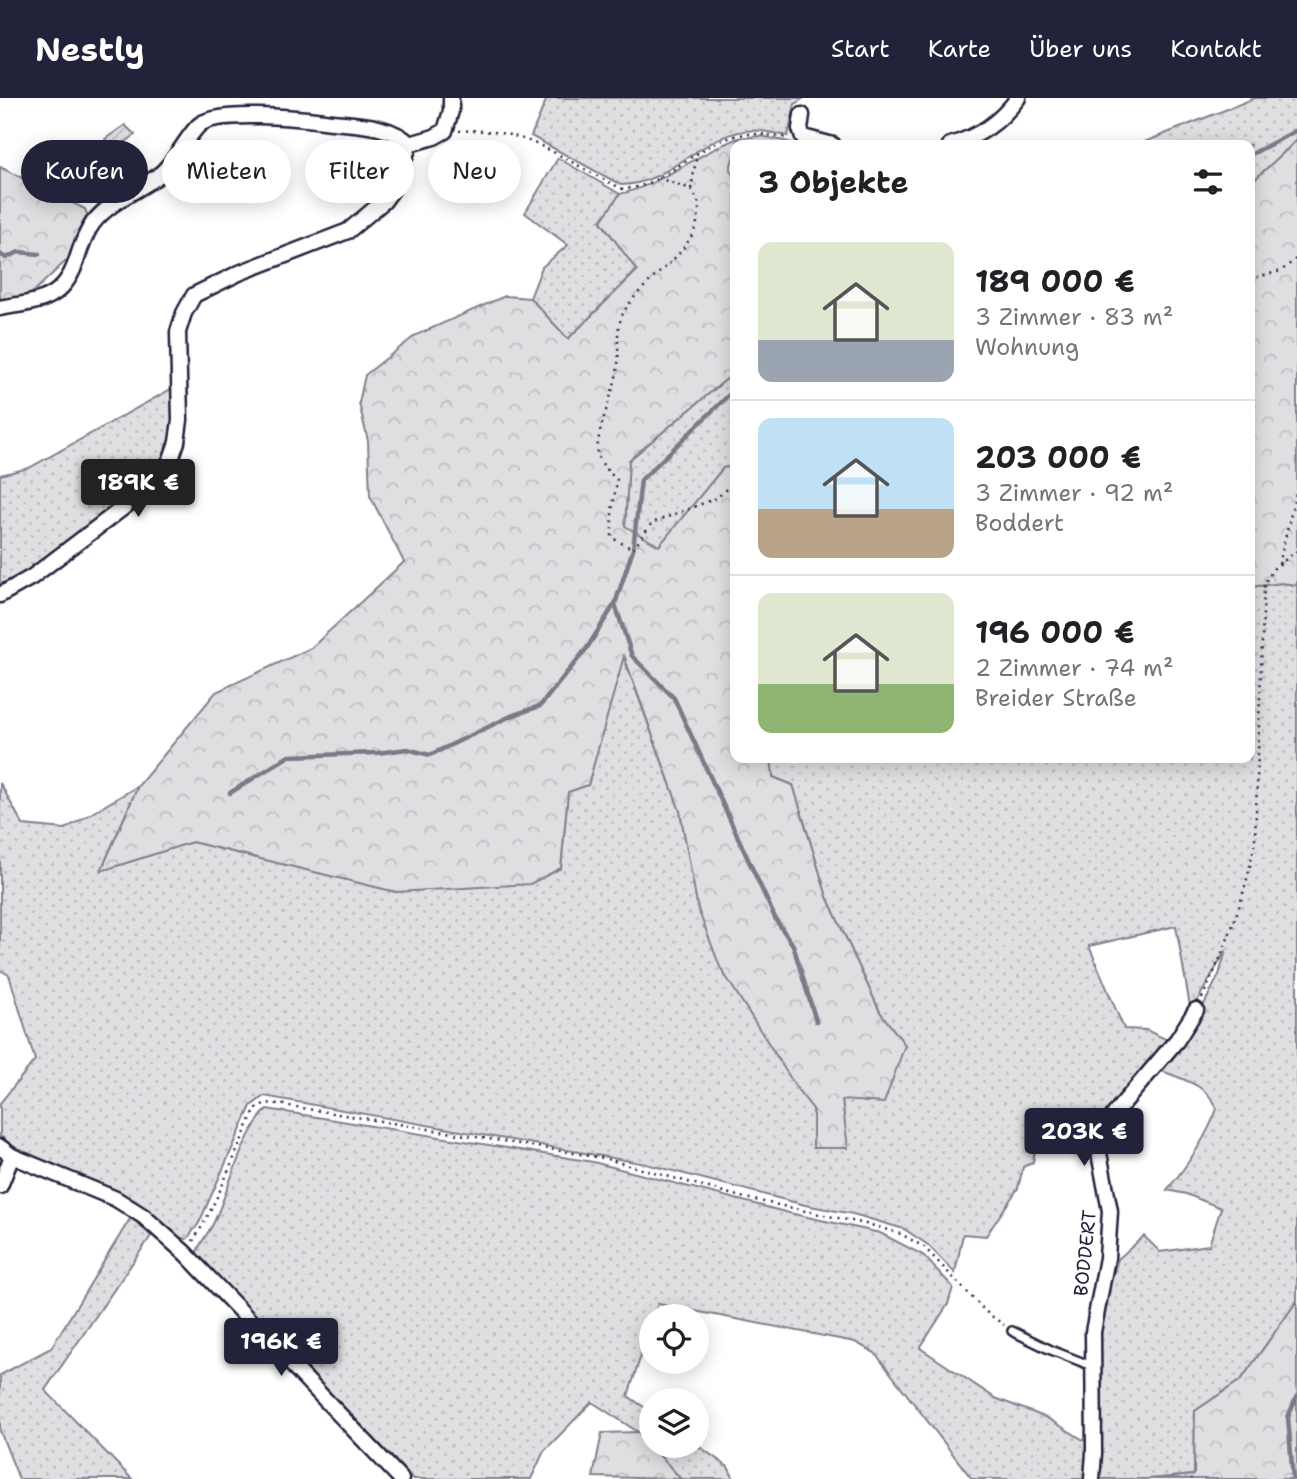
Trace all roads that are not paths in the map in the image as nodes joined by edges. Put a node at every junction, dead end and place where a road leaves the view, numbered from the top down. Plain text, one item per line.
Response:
1 (451, 98) edge
2 (1018, 98) edge
3 (802, 115) dead end
4 (404, 140) edge
5 (814, 140) edge
6 (964, 140) edge
7 (414, 143) edge
8 (382, 203) edge
9 (0, 308) edge
10 (0, 595) edge
11 (1196, 1010) road end
12 (6, 1151) edge
13 (0, 1185) edge
14 (1012, 1331) road end
15 (1092, 1366) junction
16 (401, 1479) edge
17 (1091, 1479) edge

1 - 7 street
2 - 6 street
3 - 5 street
4 - 9 street
8 - 10 street
11 - 15 street, BODDERT
12 - 13 street
12 - 16 street
14 - 15 lane
15 - 17 street, BODDERT

